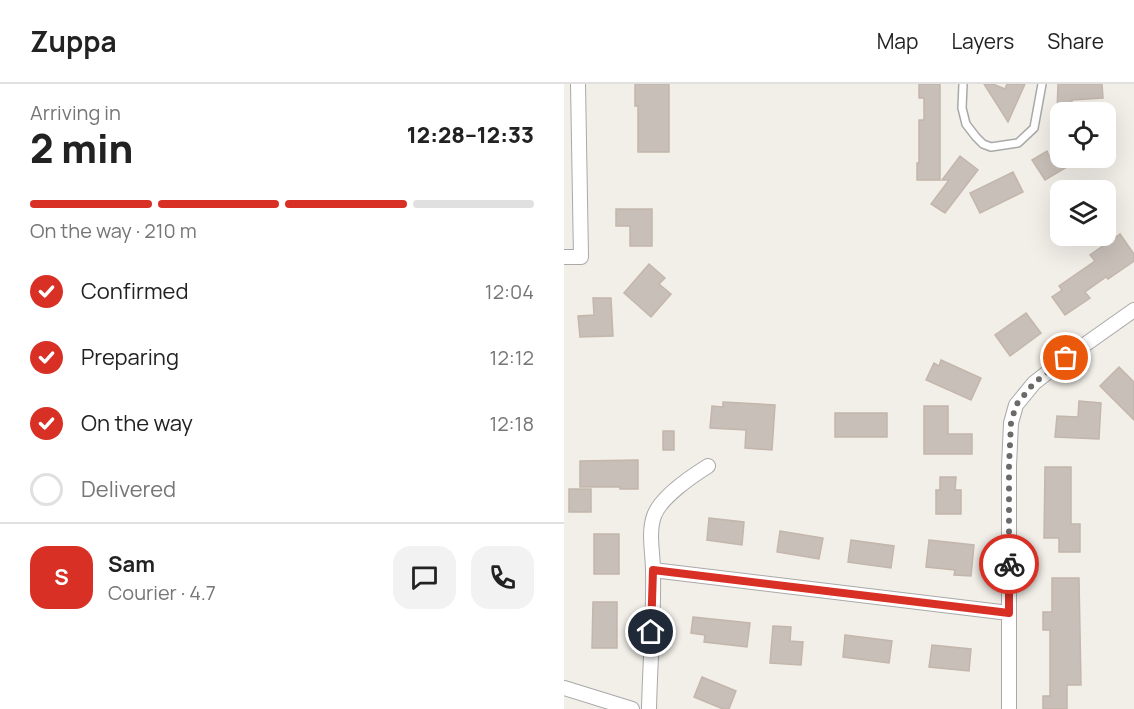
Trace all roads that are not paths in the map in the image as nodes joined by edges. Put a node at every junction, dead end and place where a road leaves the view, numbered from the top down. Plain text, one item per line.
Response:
1 (578, 84) edge
2 (963, 84) edge
3 (1042, 84) edge
4 (564, 257) edge
5 (1134, 310) edge
6 (708, 466) dead end
7 (653, 570) junction
8 (1009, 613) junction
9 (564, 688) edge
10 (632, 709) edge
11 (649, 709) edge
12 (1009, 709) edge

1 - 4 street
2 - 3 lane
5 - 8 street
6 - 7 street
7 - 8 street
7 - 11 street
8 - 12 street
9 - 10 street

